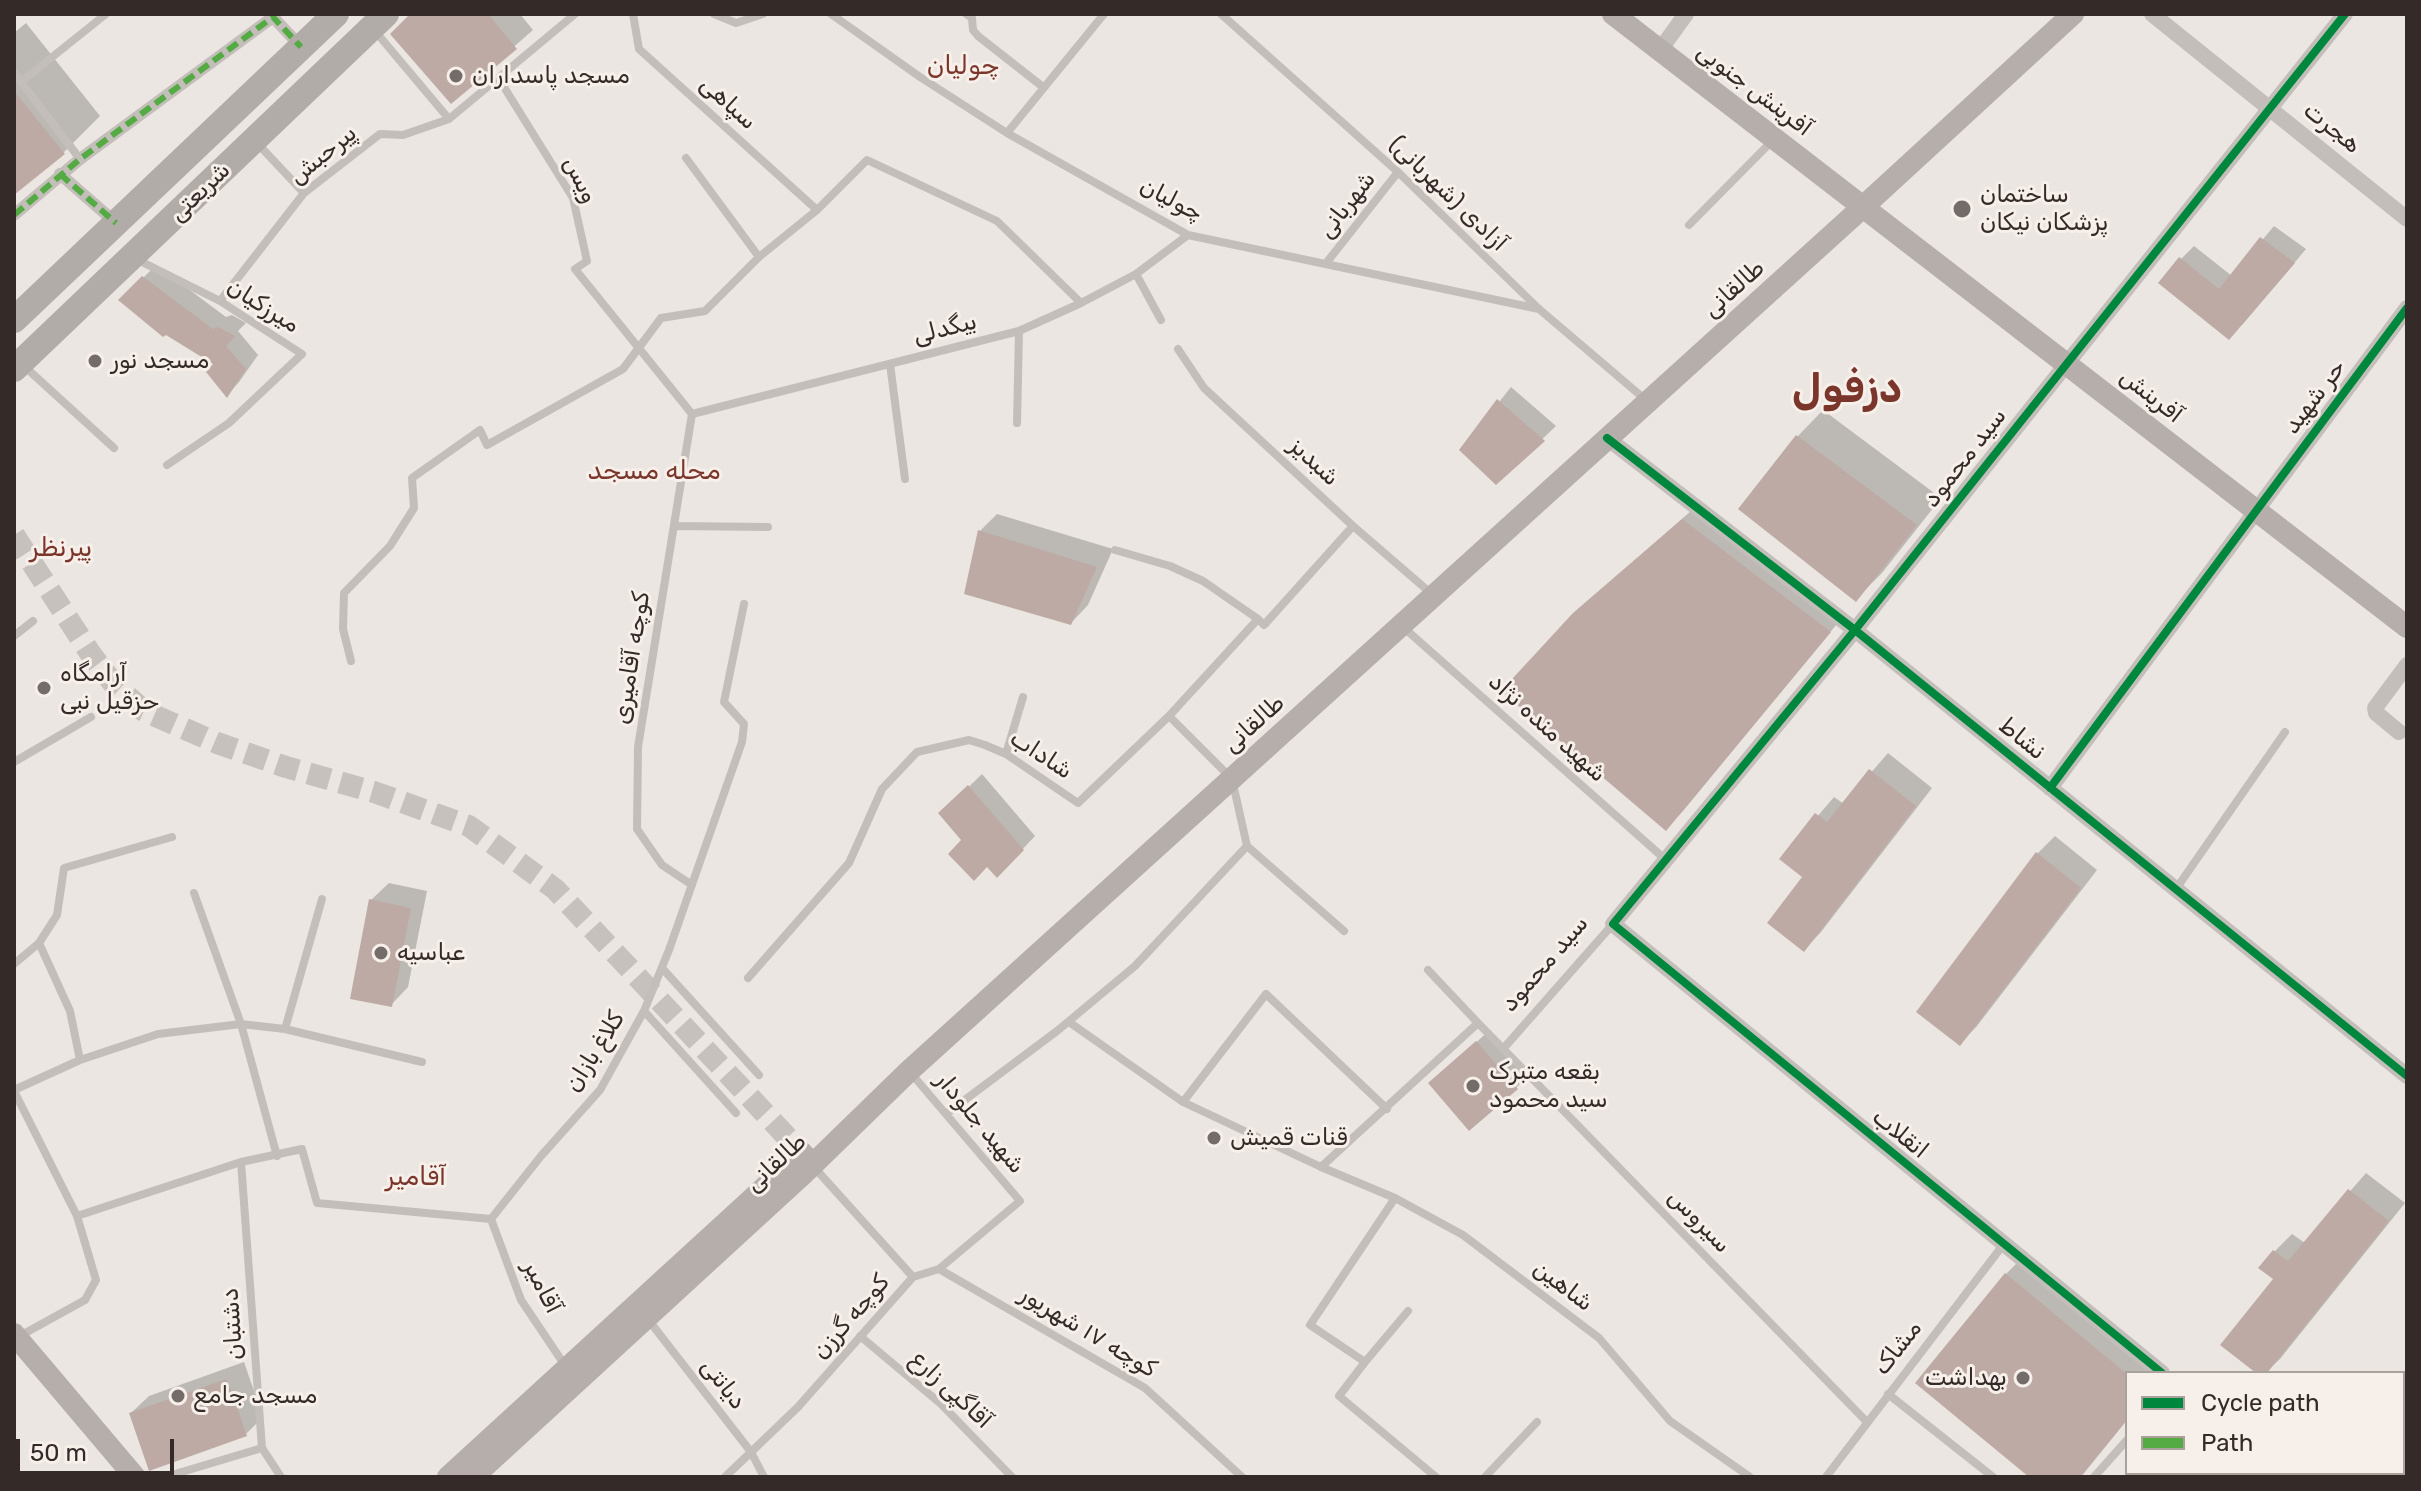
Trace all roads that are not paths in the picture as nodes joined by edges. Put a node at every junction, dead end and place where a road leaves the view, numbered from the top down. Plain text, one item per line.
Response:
1 (106, 14) edge
2 (336, 14) edge
3 (575, 14) edge
4 (633, 14) edge
5 (714, 14) edge
6 (763, 14) edge
7 (831, 14) edge
8 (966, 14) edge
9 (1104, 14) edge
10 (1222, 14) edge
11 (1613, 14) edge
12 (1686, 14) edge
13 (2073, 14) edge
14 (2152, 14) edge
15 (2345, 14) edge
16 (379, 21) edge
17 (301, 47) junction
18 (1660, 50) junction
19 (14, 73) edge
20 (499, 79) junction
21 (21, 82) junction
22 (1043, 87) junction
23 (2270, 109) junction
24 (449, 119) junction
25 (1007, 133) junction
26 (1775, 138) junction
27 (254, 140) junction
28 (686, 158) dead end
29 (80, 159) junction
30 (1398, 172) junction
31 (60, 174) junction
32 (304, 193) junction
33 (1864, 206) junction
34 (817, 210) junction
35 (14, 215) edge
36 (2407, 219) edge
37 (116, 223) junction
38 (1689, 225) dead end
39 (1188, 235) junction
40 (132, 257) junction
41 (759, 257) junction
42 (1327, 262) junction
43 (1136, 274) junction
44 (220, 301) junction
45 (1081, 303) junction
46 (2407, 308) edge
47 (1539, 309) junction
48 (19, 311) edge
49 (1161, 320) dead end
50 (1019, 331) junction
51 (637, 347) junction
52 (1178, 349) dead end
53 (2066, 363) junction
54 (890, 364) junction
55 (17, 366) edge
56 (1647, 401) junction
57 (692, 414) junction
58 (1017, 423) dead end
59 (1607, 438) junction
60 (114, 448) dead end
61 (167, 465) dead end
62 (905, 479) dead end
63 (2255, 510) junction
64 (674, 526) junction
65 (1353, 526) junction
66 (768, 527) dead end
67 (1115, 550) dead end
68 (1434, 595) junction
69 (744, 604) dead end
70 (1258, 619) junction
71 (33, 621) dead end
72 (1401, 626) junction
73 (2407, 627) edge
74 (1855, 630) junction
75 (14, 636) edge
76 (351, 661) dead end
77 (2407, 665) edge
78 (1023, 697) dead end
79 (1169, 716) junction
80 (91, 717) dead end
81 (2285, 732) dead end
82 (2399, 732) dead end
83 (1006, 754) junction
84 (14, 762) edge
85 (1232, 779) junction
86 (2050, 788) junction
87 (172, 837) dead end
88 (1247, 846) junction
89 (1666, 860) junction
90 (692, 885) junction
91 (2176, 890) junction
92 (194, 893) dead end
93 (322, 899) dead end
94 (1613, 924) junction
95 (1344, 931) dead end
96 (39, 943) junction
97 (14, 964) edge
98 (662, 968) junction
99 (1428, 970) dead end
100 (748, 978) dead end
101 (644, 1011) junction
102 (1069, 1022) junction
103 (1478, 1023) junction
104 (241, 1024) junction
105 (285, 1029) junction
106 (1503, 1049) junction
107 (80, 1060) junction
108 (422, 1062) dead end
109 (909, 1071) junction
110 (759, 1075) dead end
111 (2407, 1076) edge
112 (14, 1090) edge
113 (1183, 1102) junction
114 (1387, 1109) junction
115 (736, 1113) dead end
116 (946, 1114) junction
117 (277, 1156) junction
118 (807, 1159) junction
119 (241, 1162) junction
120 (1321, 1167) junction
121 (1395, 1198) junction
122 (1020, 1201) joint
123 (77, 1216) junction
124 (491, 1219) junction
125 (2003, 1245) junction
126 (939, 1269) junction
127 (913, 1277) junction
128 (1408, 1311) dead end
129 (647, 1318) junction
130 (15, 1336) edge
131 (860, 1336) junction
132 (1365, 1362) junction
133 (567, 1368) junction
134 (2160, 1371) edge
135 (1888, 1394) junction
136 (1866, 1421) junction
137 (1537, 1422) dead end
138 (2125, 1442) edge
139 (262, 1448) junction
140 (751, 1452) junction
141 (135, 1477) edge
142 (165, 1477) edge
143 (281, 1477) edge
144 (448, 1477) edge
145 (473, 1477) edge
146 (725, 1477) edge
147 (764, 1477) edge
148 (1012, 1477) edge
149 (1242, 1477) edge
150 (1436, 1477) edge
151 (1485, 1477) edge
152 (1750, 1477) edge
153 (1826, 1477) edge
154 (1993, 1477) edge
155 (2094, 1477) edge

1 - 21 lane
2 - 17 main road, شریعتی
3 - 20 lane
4 - 34 lane, سپاهی
5 - 6 lane
7 - 25 lane, چولیان
8 - 22 lane
9 - 22 lane
10 - 30 lane, آزادی (شهربانی)
11 - 18 main road, آفرینش جنوبی
12 - 18 street
13 - 33 main road, طالقانی
14 - 23 street, هجرت
15 - 23 street, سید محمود
16 - 24 lane
16 - 27 main road, شریعتی
17 - 29 street
17 - 37 main road, شریعتی
18 - 26 main road, آفرینش جنوبی
19 - 21 lane
20 - 24 lane
20 - 51 lane, ویس
21 - 29 lane
22 - 25 lane
23 - 36 street, هجرت
23 - 53 street, سید محمود
24 - 32 lane, پیرحبش
25 - 39 lane, چولیان
26 - 33 main road, آفرینش جنوبی
26 - 38 lane
27 - 32 lane
27 - 40 main road, شریعتی
28 - 41 lane
29 - 31 street
30 - 42 lane, شهربانی
30 - 47 lane, آزادی (شهربانی)
31 - 35 street
31 - 37 street
32 - 44 lane, پیرحبش
33 - 53 main road, آفرینش
33 - 56 main road, طالقانی
34 - 41 lane
34 - 45 lane
37 - 48 main road, شریعتی
39 - 42 lane, چولیان
39 - 43 lane, بیگدلی
40 - 44 lane, میرزکیان
40 - 55 main road, شریعتی
41 - 51 lane
42 - 47 lane, چولیان
43 - 45 lane, بیگدلی
43 - 49 lane
44 - 61 lane, میرزکیان
45 - 50 lane, بیگدلی
46 - 63 street, حر شهید
47 - 56 lane, آزادی (شهربانی)
50 - 54 lane, بیگدلی
50 - 58 lane
51 - 57 lane
51 - 76 lane
52 - 65 lane, شبدیز
53 - 63 main road, آفرینش
53 - 74 street, سید محمود
54 - 57 lane, بیگدلی
54 - 62 lane
55 - 60 lane
56 - 59 main road, طالقانی
57 - 64 lane, کوچه آقامیری
59 - 68 main road, طالقانی
59 - 74 street, نشاط
63 - 73 main road, آفرینش
63 - 86 street, حر شهید
64 - 66 lane
64 - 90 lane, کوچه آقامیری
65 - 68 lane, شبدیز
65 - 70 lane, شاداب
67 - 70 lane
68 - 72 main road, طالقانی
69 - 90 lane
70 - 79 lane, شاداب
71 - 75 lane
72 - 85 main road, طالقانی
72 - 89 lane, شهید منده نژاد
74 - 86 street, نشاط
74 - 89 street, سید محمود
77 - 82 street
78 - 83 lane
79 - 83 lane, شاداب
79 - 85 lane
80 - 84 lane
81 - 91 lane
83 - 100 lane, شاداب
85 - 88 lane
85 - 109 main road, طالقانی
86 - 91 street, نشاط
87 - 96 lane
88 - 95 lane
88 - 102 lane
89 - 94 street, سید محمود
90 - 98 lane
91 - 111 street, نشاط
92 - 104 lane
93 - 105 lane
94 - 106 lane, سید محمود
94 - 125 street, انقلاب
96 - 97 lane
96 - 107 lane
98 - 101 lane
98 - 110 lane
99 - 103 lane, سیروس
101 - 115 lane, کلاغ بازان
101 - 124 lane, کلاغ بازان
102 - 113 lane, شاهین
102 - 116 lane
103 - 106 lane, سیروس
103 - 114 lane
104 - 105 lane
104 - 107 lane
104 - 117 lane
105 - 108 lane
106 - 136 lane, سیروس
107 - 112 lane
109 - 116 lane, شهید جلودار
109 - 118 main road, طالقانی
112 - 123 lane
113 - 114 lane
113 - 120 lane, شاهین
114 - 120 lane
116 - 122 lane, شهید جلودار
117 - 119 lane
117 - 124 lane
118 - 127 lane
118 - 129 main road, طالقانی
118 - 133 main road, طالقانی
119 - 123 lane
119 - 139 lane, دشتبان
120 - 121 lane, شاهین
121 - 132 lane
121 - 152 lane, شاهین
122 - 126 lane, کوچه گرزن
123 - 130 lane
124 - 133 lane, آقامیر
125 - 134 street, انقلاب
125 - 135 lane, مشاک
126 - 127 lane, کوچه گرزن
126 - 149 lane, کوچه ۱۷ شهریور
127 - 131 lane, کوچه گرزن
128 - 132 lane
129 - 140 lane, دیانتی
129 - 145 main road, طالقانی
130 - 141 main road
131 - 140 lane, کوچه گرزن
131 - 148 lane, آقاگپی زارع
132 - 150 lane
133 - 144 main road, طالقانی
135 - 136 lane, مشاک
135 - 154 lane
136 - 153 lane, مشاک
137 - 151 lane
138 - 155 lane
139 - 142 lane
139 - 143 lane, دشتبان
140 - 146 lane, کوچه گرزن
140 - 147 lane, دیانتی

